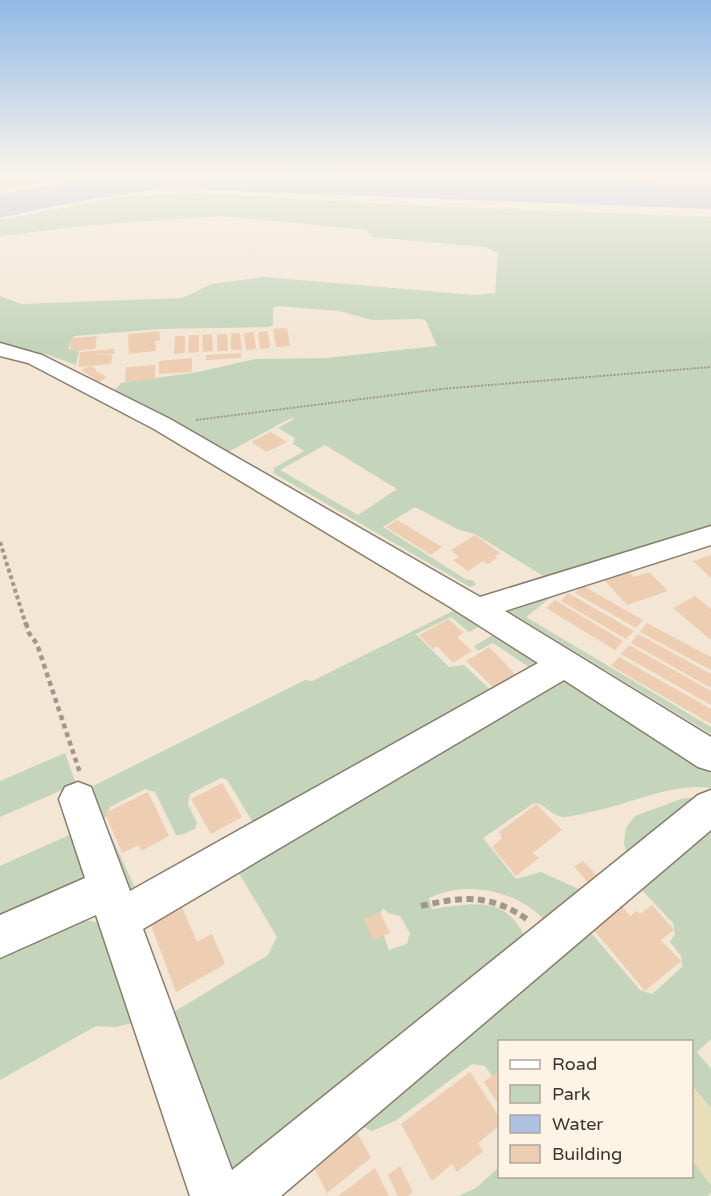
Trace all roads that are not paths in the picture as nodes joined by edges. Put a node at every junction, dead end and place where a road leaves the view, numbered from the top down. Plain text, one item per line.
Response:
1 (0, 349) edge
2 (711, 535) edge
3 (477, 609) junction
4 (564, 664) junction
5 (711, 756) edge
6 (78, 799) road end
7 (711, 807) edge
8 (114, 904) junction
9 (0, 938) edge
10 (216, 1196) edge
11 (241, 1196) edge

1 - 3 street
2 - 3 street
3 - 4 street
4 - 5 street
4 - 8 street
6 - 8 street
7 - 11 street
8 - 9 street
8 - 10 street

